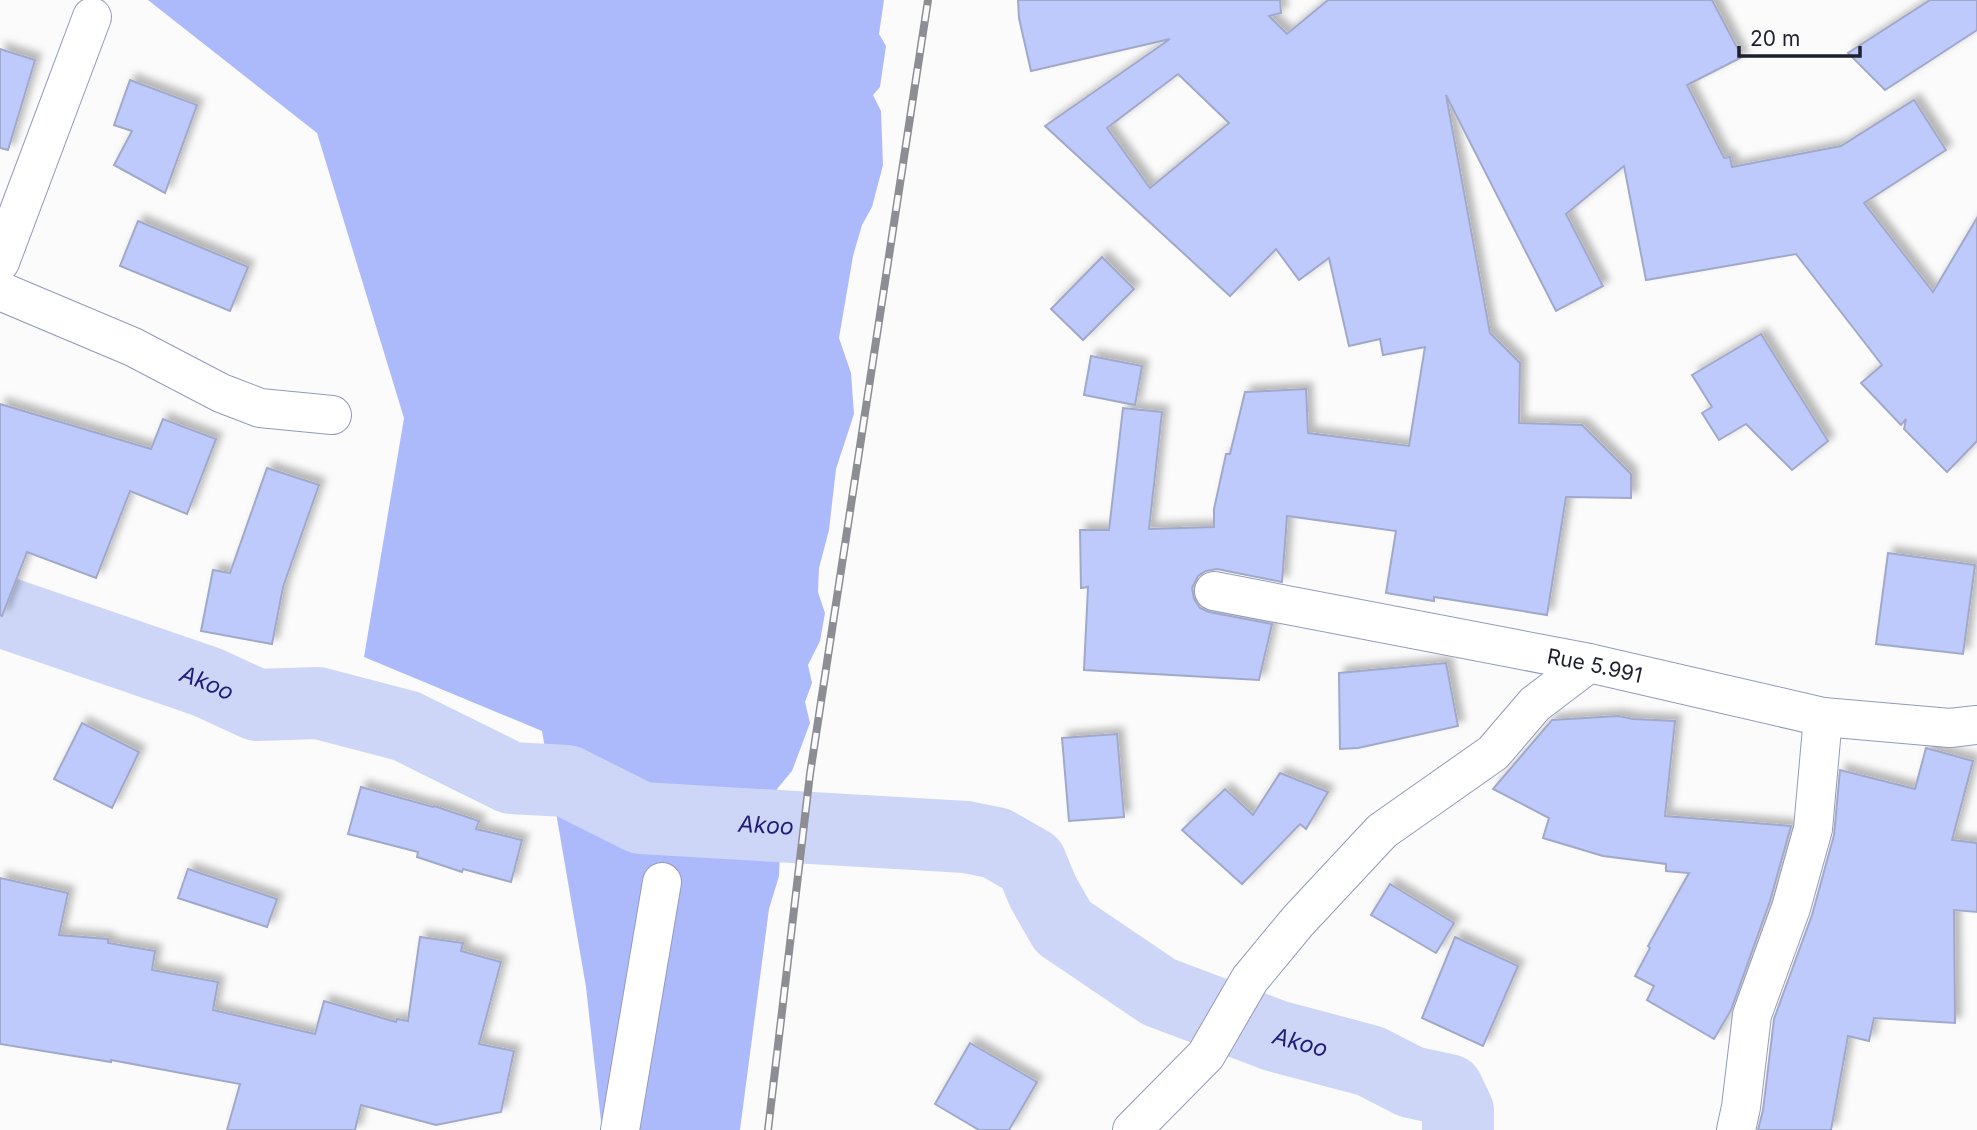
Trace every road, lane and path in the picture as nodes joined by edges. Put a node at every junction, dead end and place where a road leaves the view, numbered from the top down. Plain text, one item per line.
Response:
1 (92, 17) dead end
2 (0, 262) edge
3 (0, 291) edge
4 (332, 415) dead end
5 (1214, 591) dead end
6 (1589, 663) junction
7 (1823, 718) junction
8 (1977, 725) edge
9 (662, 883) dead end
10 (620, 1130) edge
11 (1132, 1130) edge
12 (1736, 1130) edge

1 - 2 street
3 - 4 street
5 - 6 street, Rue 5.991
6 - 7 street, Rue 5.991
6 - 11 street
7 - 8 street, Rue 5.991
7 - 12 street
9 - 10 street

